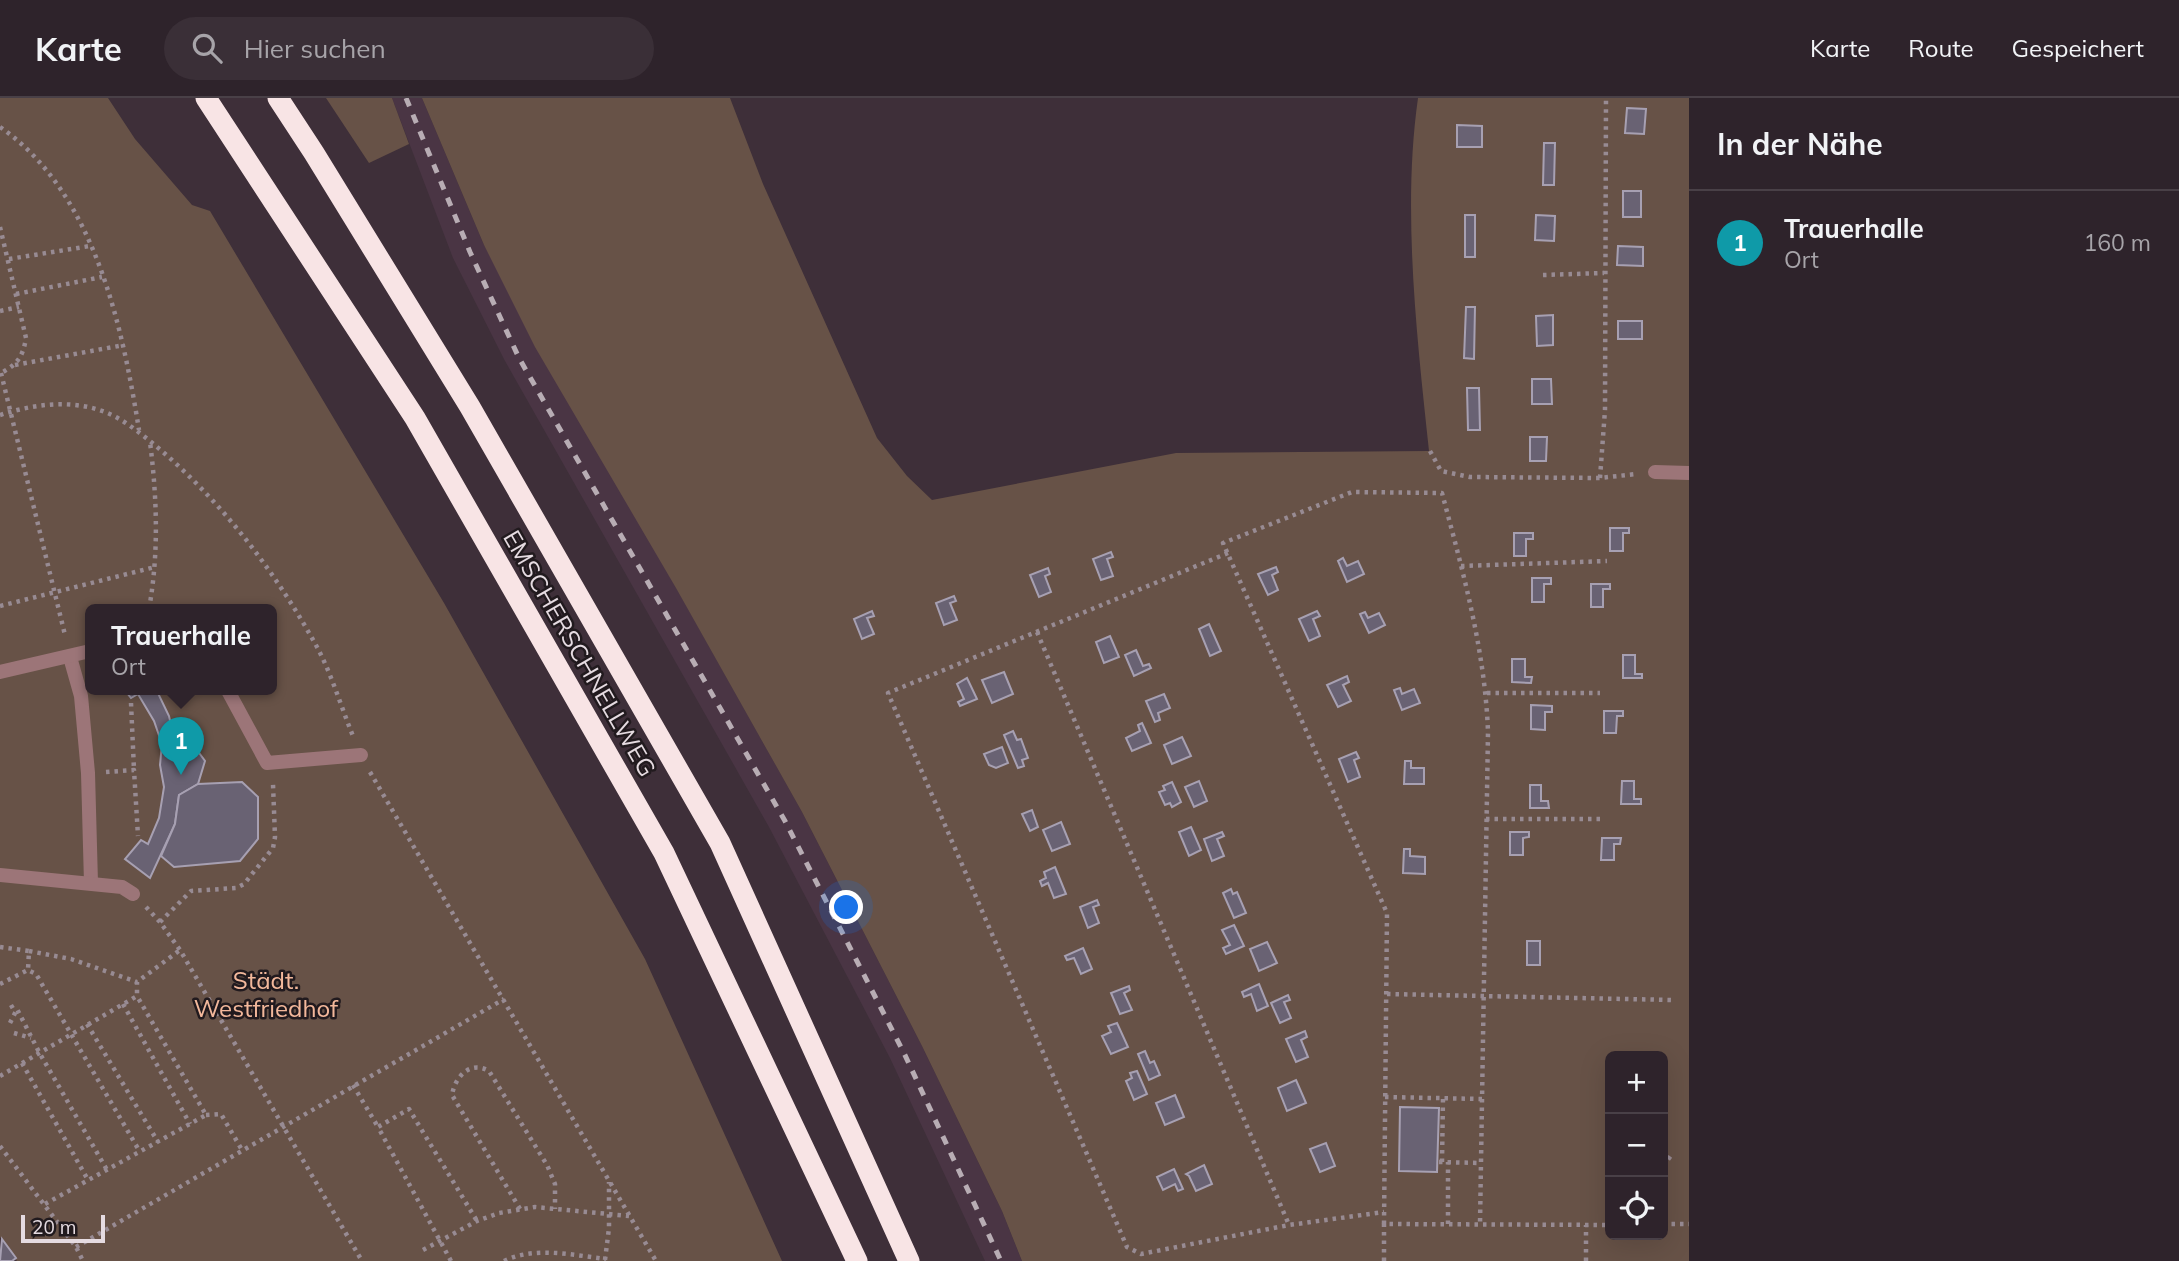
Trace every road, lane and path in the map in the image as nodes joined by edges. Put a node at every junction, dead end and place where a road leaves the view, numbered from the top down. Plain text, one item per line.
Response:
1 (206, 98) edge
2 (278, 98) edge
3 (1606, 98) edge
4 (0, 127) edge
5 (0, 228) edge
6 (90, 246) junction
7 (9, 259) junction
8 (1604, 274) junction
9 (1543, 275) dead end
10 (102, 277) junction
11 (16, 294) junction
12 (19, 307) junction
13 (0, 312) edge
14 (124, 345) junction
15 (15, 365) junction
16 (1, 373) edge
17 (11, 411) junction
18 (0, 415) edge
19 (139, 431) junction
20 (150, 441) junction
21 (1430, 451) dead end
22 (1655, 472) joint
23 (1689, 473) edge
24 (1601, 478) junction
25 (1228, 553) junction
26 (1607, 561) dead end
27 (156, 566) junction
28 (1461, 566) junction
29 (54, 593) junction
30 (150, 604) edge
31 (0, 606) edge
32 (1037, 632) junction
33 (85, 652) edge
34 (70, 657) junction
35 (0, 672) edge
36 (1487, 693) junction
37 (1600, 693) dead end
38 (230, 695) edge
39 (131, 704) dead end
40 (361, 755) junction
41 (267, 763) junction
42 (134, 770) junction
43 (88, 773) junction
44 (1486, 819) junction
45 (1601, 819) dead end
46 (138, 836) dead end
47 (0, 875) edge
48 (91, 883) junction
49 (134, 894) dead end
50 (0, 947) edge
51 (180, 950) junction
52 (29, 951) junction
53 (28, 970) junction
54 (137, 982) junction
55 (0, 984) edge
56 (1387, 994) junction
57 (137, 996) junction
58 (1484, 996) junction
59 (504, 999) junction
60 (1672, 1000) dead end
61 (11, 1004) dead end
62 (123, 1004) junction
63 (15, 1012) junction
64 (10, 1023) dead end
65 (87, 1024) junction
66 (14, 1033) dead end
67 (70, 1034) junction
68 (32, 1038) junction
69 (39, 1052) junction
70 (22, 1063) junction
71 (0, 1076) edge
72 (353, 1085) junction
73 (1385, 1097) junction
74 (1443, 1098) junction
75 (1482, 1099) junction
76 (206, 1115) junction
77 (190, 1124) junction
78 (283, 1126) junction
79 (378, 1127) junction
80 (158, 1142) junction
81 (0, 1146) edge
82 (242, 1150) junction
83 (140, 1152) junction
84 (1672, 1153) dead end
85 (1668, 1159) edge
86 (1443, 1162) junction
87 (1481, 1163) junction
88 (107, 1170) junction
89 (89, 1180) junction
90 (609, 1180) junction
91 (45, 1204) junction
92 (520, 1209) junction
93 (555, 1209) junction
94 (1384, 1212) junction
95 (609, 1214) junction
96 (630, 1216) junction
97 (477, 1221) junction
98 (1384, 1224) junction
99 (1448, 1224) junction
100 (1480, 1224) junction
101 (1668, 1224) edge
102 (1689, 1224) edge
103 (1289, 1225) junction
104 (1586, 1225) junction
105 (1605, 1225) edge
106 (438, 1241) junction
107 (76, 1247) junction
108 (423, 1250) dead end
109 (605, 1260) edge
110 (83, 1261) edge
111 (362, 1261) edge
112 (451, 1261) edge
113 (504, 1261) edge
114 (656, 1261) edge
115 (857, 1261) edge
116 (909, 1261) edge
117 (1384, 1261) edge
118 (1586, 1261) edge

1 - 115 highway, EMSCHERSCHNELLWEG
2 - 116 highway, EMSCHERSCHNELLWEG
3 - 8 path
4 - 6 path
5 - 7 path
6 - 7 path
6 - 10 path
7 - 11 path
8 - 9 path
8 - 24 path
10 - 11 path
10 - 14 path
11 - 12 path
12 - 13 path
12 - 15 path
14 - 15 path
14 - 19 path
15 - 16 path
16 - 17 path
17 - 18 path
17 - 19 path
17 - 29 path
19 - 20 path
20 - 27 path
20 - 40 path
21 - 24 path
22 - 23 lane
22 - 24 path
25 - 28 path
25 - 32 path
25 - 56 path
26 - 28 path
27 - 29 path
27 - 30 path
28 - 36 path
29 - 31 path
29 - 34 path
32 - 103 path
32 - 103 path
33 - 34 lane
34 - 35 lane
34 - 43 lane
36 - 37 path
36 - 44 path
38 - 41 lane
39 - 42 path
40 - 41 lane
40 - 59 path
41 - 51 path
42 - 43 path
42 - 46 path
43 - 48 lane
44 - 45 path
44 - 58 path
47 - 48 lane
48 - 49 lane
50 - 52 path
51 - 54 path
51 - 78 path
52 - 53 path
52 - 54 path
53 - 55 path
53 - 67 path
54 - 57 path
56 - 58 path
56 - 73 path
57 - 62 path
57 - 76 path
58 - 60 path
58 - 75 path
59 - 72 path
59 - 90 path
61 - 63 path
62 - 65 path
62 - 77 path
63 - 64 path
63 - 68 path
65 - 67 path
65 - 80 path
66 - 68 path
67 - 69 path
67 - 83 path
68 - 69 path
69 - 70 path
69 - 88 path
70 - 71 path
70 - 89 path
72 - 78 path
72 - 79 path
73 - 74 path
73 - 94 path
74 - 75 path
74 - 86 path
75 - 87 path
76 - 77 path
76 - 82 path
77 - 80 path
78 - 82 path
78 - 111 path
79 - 97 path
79 - 106 path
80 - 83 path
81 - 91 path
82 - 107 path
83 - 88 path
84 - 85 path
86 - 87 path
86 - 99 path
87 - 100 path
88 - 89 path
89 - 91 path
90 - 95 path
90 - 96 path
91 - 107 path
92 - 93 path
92 - 93 path
92 - 97 path
93 - 95 path
94 - 98 path
94 - 103 path
95 - 96 path
95 - 109 path
96 - 114 path
97 - 106 path
98 - 99 path
98 - 117 path
99 - 100 path
100 - 104 path
101 - 102 path
104 - 105 path
104 - 118 path
106 - 108 path
106 - 112 path
107 - 110 path
109 - 113 path

